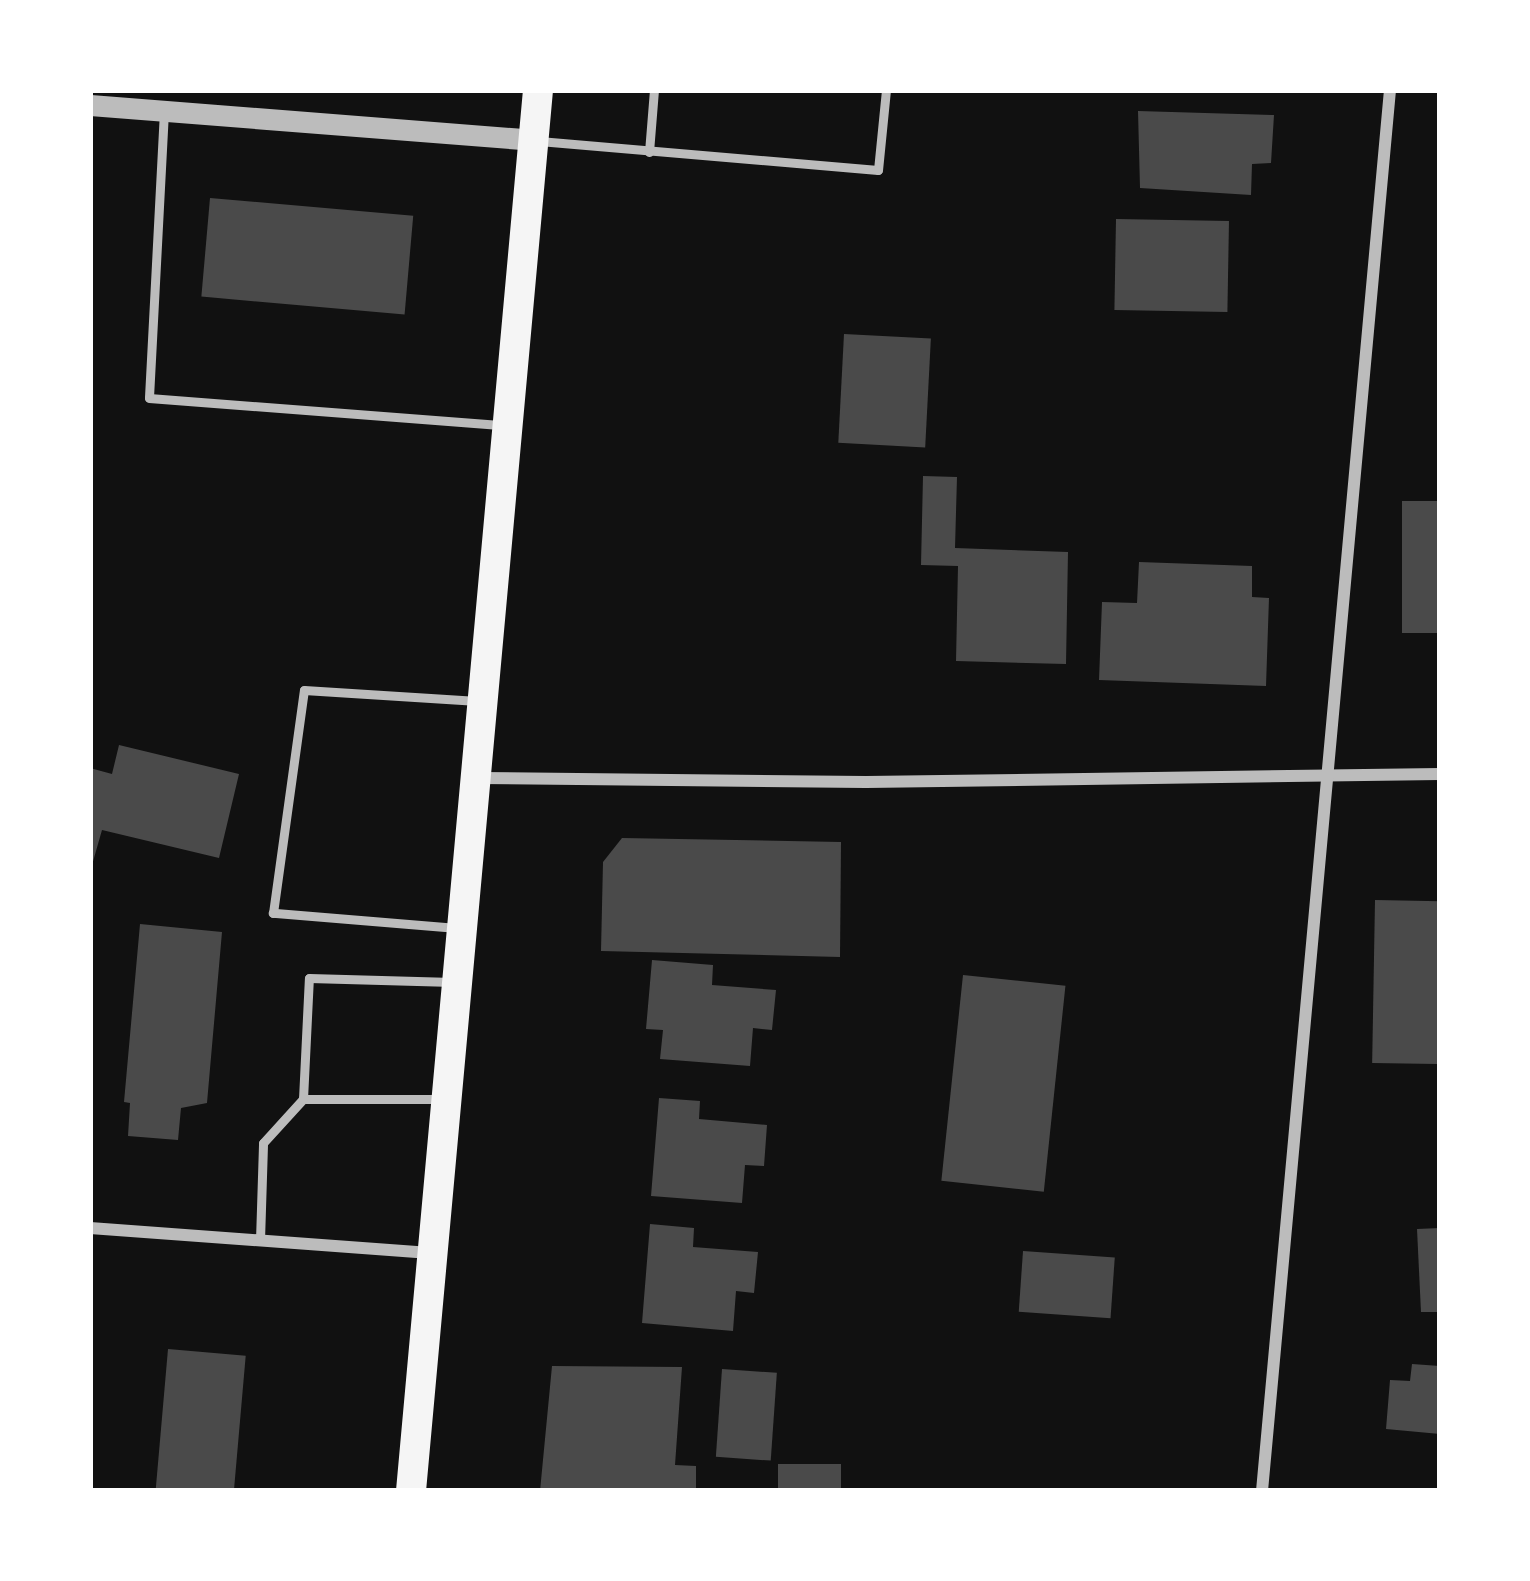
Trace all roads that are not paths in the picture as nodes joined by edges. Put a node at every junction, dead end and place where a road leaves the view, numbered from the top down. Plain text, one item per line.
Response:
1 (538, 90) edge
2 (654, 90) edge
3 (886, 90) edge
4 (1390, 90) edge
5 (90, 105) edge
6 (164, 111) junction
7 (533, 140) junction
8 (649, 152) junction
9 (508, 425) junction
10 (483, 701) junction
11 (1328, 773) junction
12 (1440, 774) edge
13 (477, 778) junction
14 (463, 929) junction
15 (458, 982) junction
16 (303, 1099) junction
17 (447, 1099) junction
18 (90, 1228) edge
19 (260, 1240) junction
20 (432, 1253) junction
21 (411, 1491) edge
22 (1262, 1491) edge

1 - 7 main road
2 - 8 lane
3 - 8 lane
4 - 11 street
5 - 6 street
6 - 7 street
6 - 9 lane
7 - 8 lane
7 - 9 main road
9 - 10 main road
10 - 13 main road
10 - 14 lane
11 - 12 street
11 - 13 street
11 - 22 street
13 - 14 main road
14 - 15 main road
15 - 16 lane
15 - 17 main road
16 - 17 lane
16 - 19 lane
17 - 20 main road
18 - 19 street
19 - 20 street
20 - 21 main road

